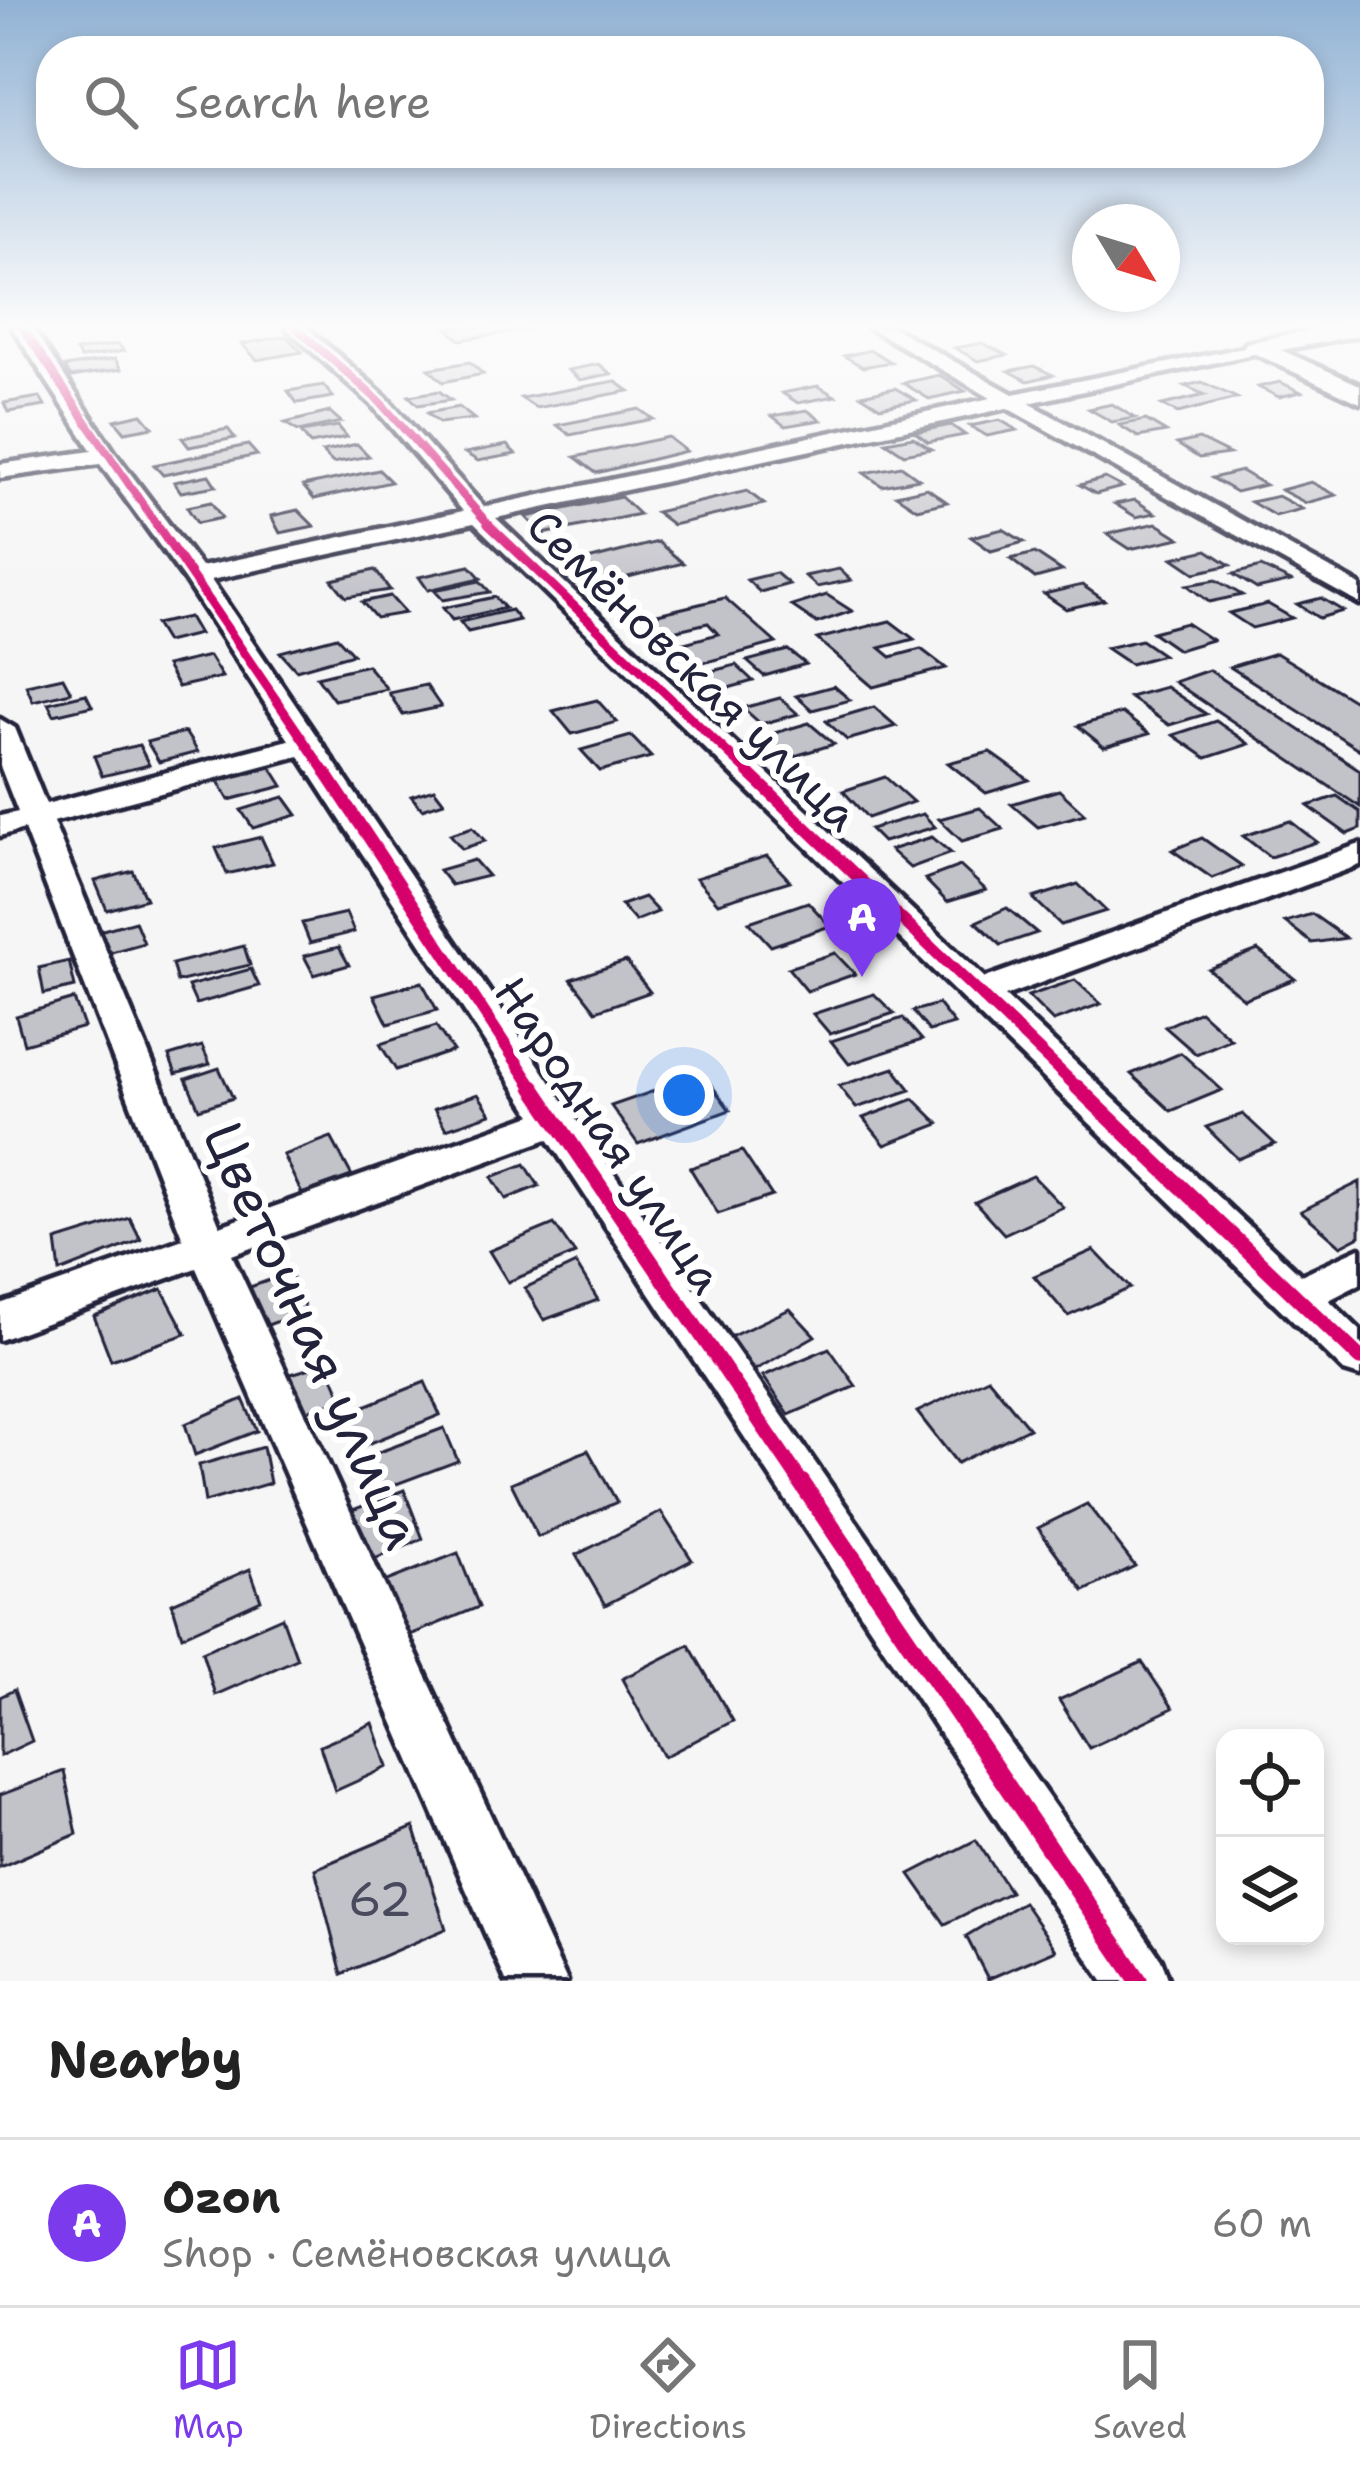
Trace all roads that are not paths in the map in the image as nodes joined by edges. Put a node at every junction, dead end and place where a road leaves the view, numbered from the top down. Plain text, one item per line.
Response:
1 (82, 419) edge
2 (396, 419) edge
3 (922, 419) edge
4 (1040, 419) edge
5 (106, 456) junction
6 (0, 471) edge
7 (479, 515) junction
8 (195, 576) junction
9 (1360, 596) edge
10 (0, 728) edge
11 (306, 746) junction
12 (18, 822) edge
13 (1360, 854) edge
14 (978, 994) junction
15 (556, 1121) junction
16 (207, 1246) junction
17 (1360, 1264) edge
18 (1297, 1297) junction
19 (0, 1322) edge
20 (1360, 1358) edge
21 (537, 1981) edge
22 (1139, 1981) edge

1 - 5 street, Народная улица
2 - 7 street, Семёновская улица
3 - 7 street
4 - 9 street
5 - 6 street
5 - 8 street, Народная улица
7 - 8 street
7 - 14 street, Семёновская улица
8 - 11 street, Народная улица
10 - 12 street, Цветочная улица
11 - 12 street
11 - 15 street, Народная улица
12 - 16 street, Цветочная улица
13 - 14 street
14 - 18 street, Семёновская улица
15 - 16 street
15 - 22 street, Народная улица
16 - 19 street
16 - 21 street, Цветочная улица
17 - 18 street
18 - 20 street, Семёновская улица

